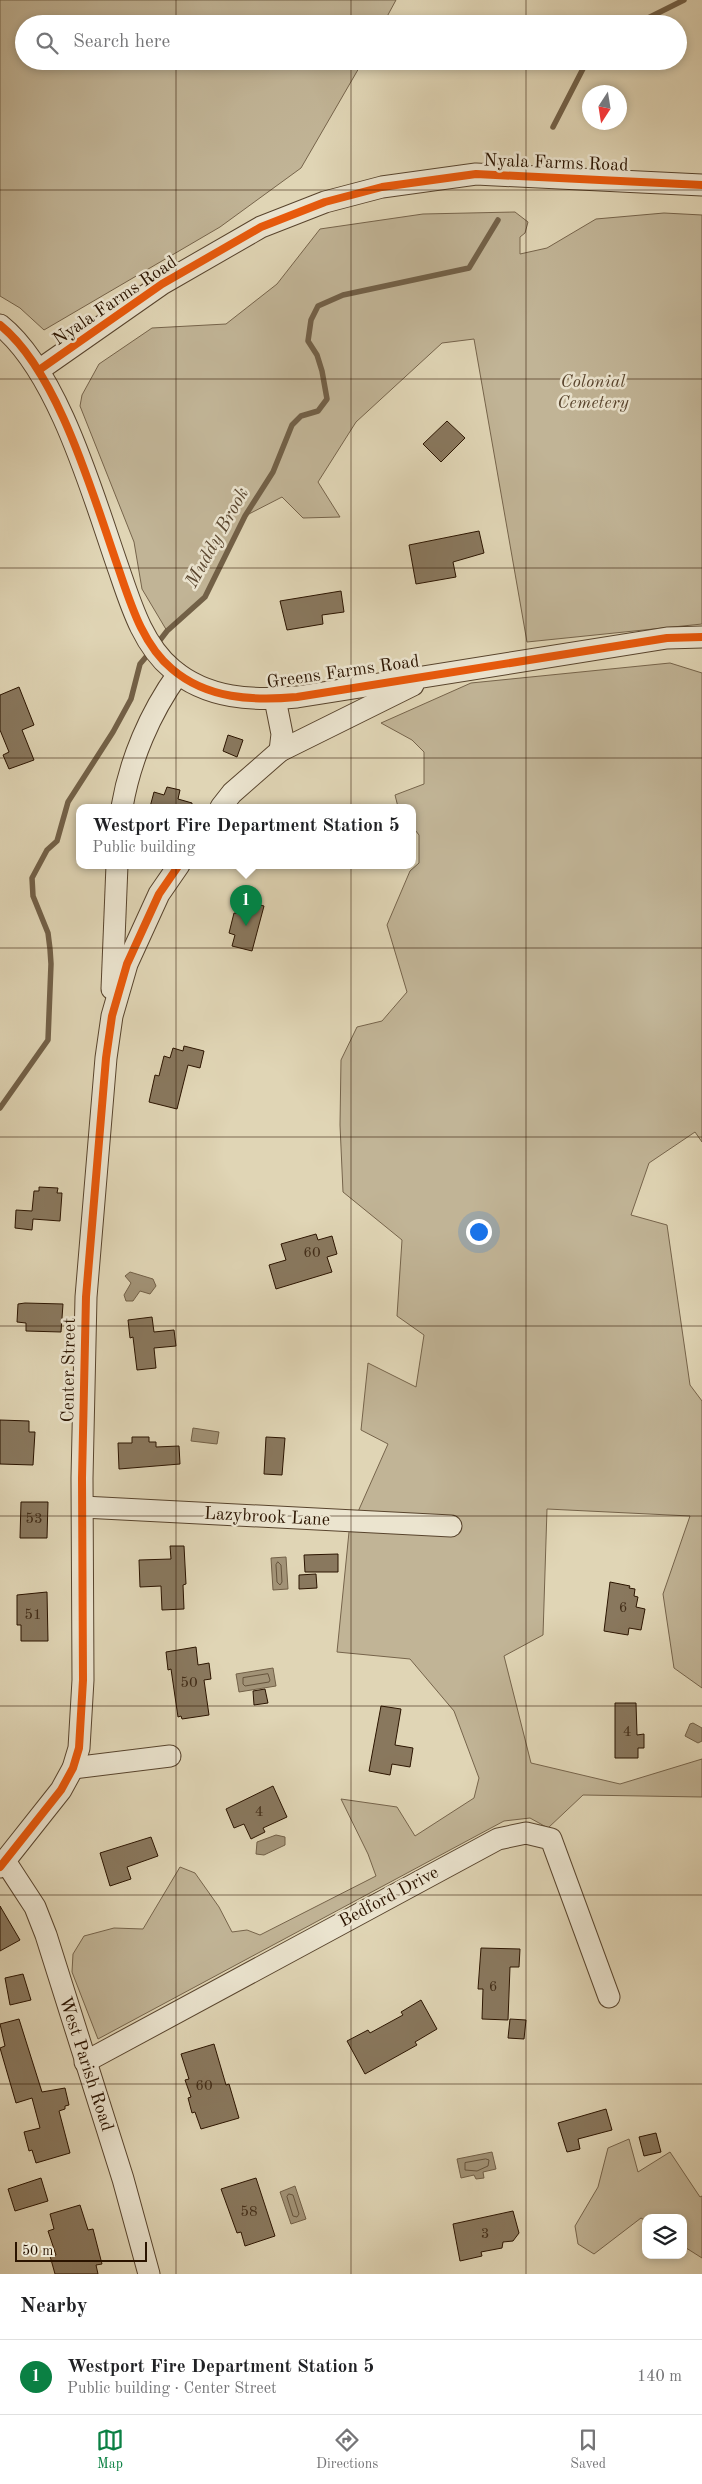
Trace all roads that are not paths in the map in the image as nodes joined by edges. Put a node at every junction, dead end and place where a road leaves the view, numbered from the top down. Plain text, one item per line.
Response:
1 (702, 185) edge
2 (0, 324) edge
3 (39, 370) junction
4 (702, 637) edge
5 (170, 667) junction
6 (430, 676) junction
7 (275, 699) junction
8 (280, 751) junction
9 (122, 804) edge
10 (224, 804) edge
11 (117, 869) edge
12 (177, 869) edge
13 (112, 1016) junction
14 (82, 1507) junction
15 (451, 1526) dead end
16 (170, 1756) dead end
17 (73, 1768) junction
18 (2, 1864) edge
19 (609, 1997) dead end
20 (85, 2062) junction
21 (149, 2274) edge

1 - 3 street, Nyala Farms Road
2 - 3 street, Greens Farms Road
3 - 5 street, Greens Farms Road
4 - 6 street, Greens Farms Road
5 - 7 street, Greens Farms Road
5 - 9 street
6 - 7 street, Greens Farms Road
6 - 8 street
7 - 8 street
8 - 10 street
11 - 13 street, Center Street
12 - 13 street, Center Street
13 - 14 street, Center Street
14 - 15 street, Lazybrook Lane
14 - 17 street, Center Street
16 - 17 street
17 - 18 street, Center Street
18 - 20 street, West Parish Road
19 - 20 street, Bedford Drive
20 - 21 street, West Parish Road

